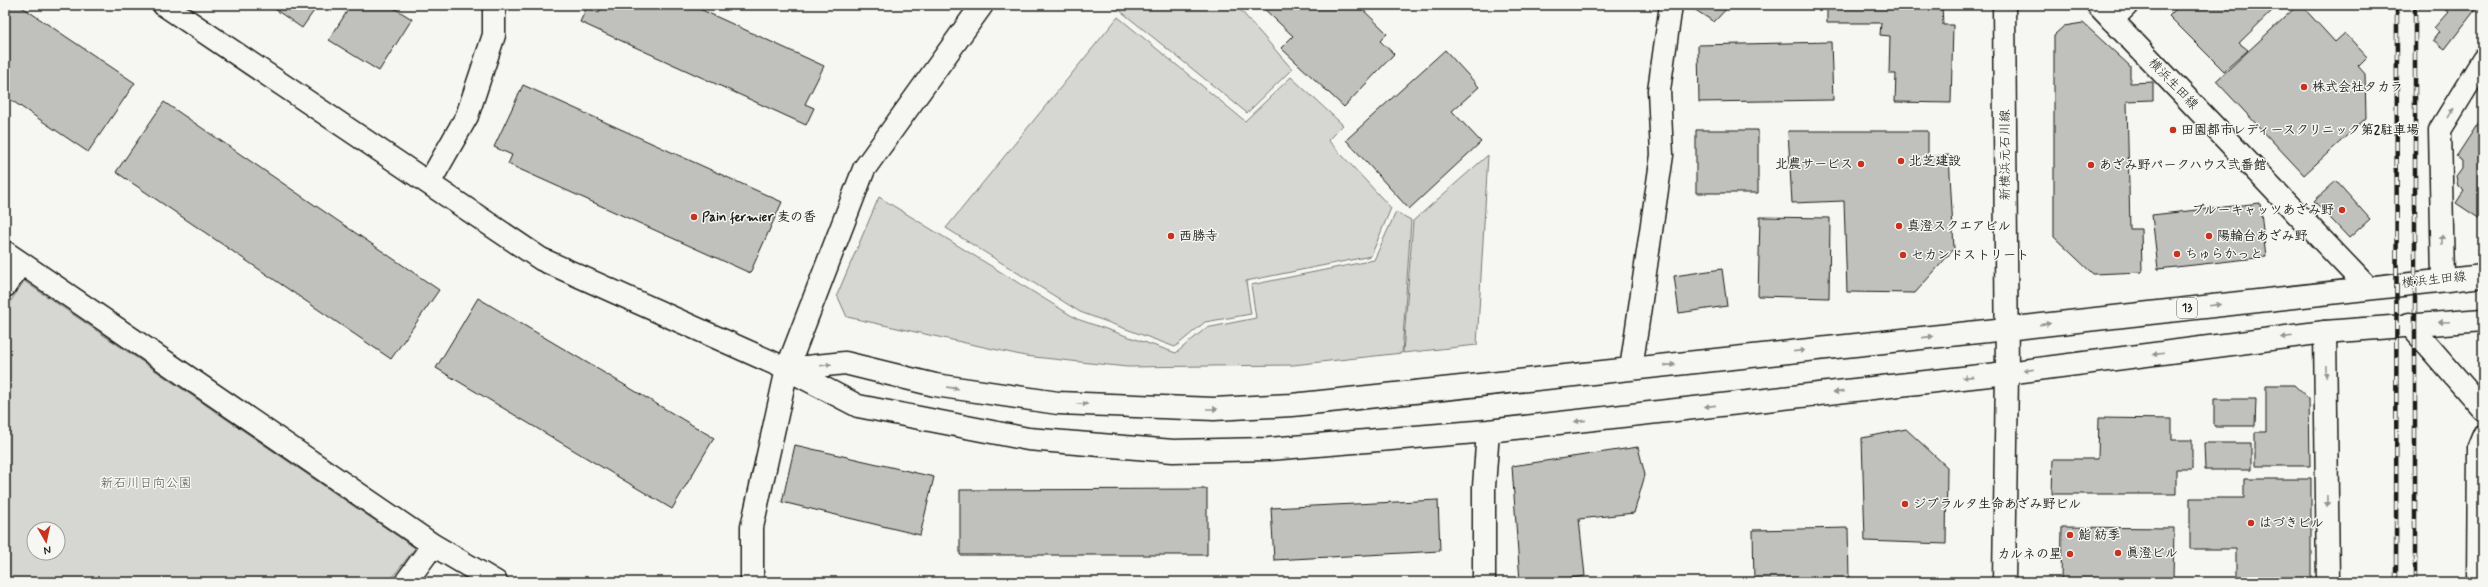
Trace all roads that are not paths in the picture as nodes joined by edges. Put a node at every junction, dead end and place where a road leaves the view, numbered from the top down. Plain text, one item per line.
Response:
1 (164, 5) edge
2 (494, 5) edge
3 (982, 5) edge
4 (1671, 5) edge
5 (2004, 5) edge
6 (2112, 10) edge
7 (2483, 60) edge
8 (429, 183) junction
9 (13, 257) edge
10 (2483, 276) edge
11 (2443, 278) junction
12 (5, 286) edge
13 (2367, 287) junction
14 (2483, 320) edge
15 (2409, 324) junction
16 (2006, 329) junction
17 (2325, 332) junction
18 (1631, 369) junction
19 (787, 370) junction
20 (2007, 373) junction
21 (2483, 409) edge
22 (1488, 431) junction
23 (2483, 436) edge
24 (433, 545) junction
25 (406, 582) edge
26 (496, 582) edge
27 (752, 582) edge
28 (1484, 582) edge
29 (2004, 582) edge
30 (2328, 582) edge
31 (2478, 582) edge

1 - 8 street
2 - 8 street
3 - 19 street
4 - 18 street
5 - 16 street, 新横浜元石川線
6 - 13 street, 横浜生田線
11 -> 7 street
8 - 19 street
9 - 12 street
9 - 24 street
10 - 11 street, 横浜生田線 / 13
11 - 13 street, 横浜生田線 / 13
16 -> 13 street, 13
14 -> 15 street
15 - 17 street
15 - 21 street
18 -> 16 street
16 - 20 street, 新横浜元石川線
17 -> 20 street
17 -> 30 street
19 -> 18 street
19 - 22 street
19 - 27 street
20 -> 22 street
20 - 29 street
22 - 28 street
23 - 31 street
24 - 25 street
24 - 26 street

